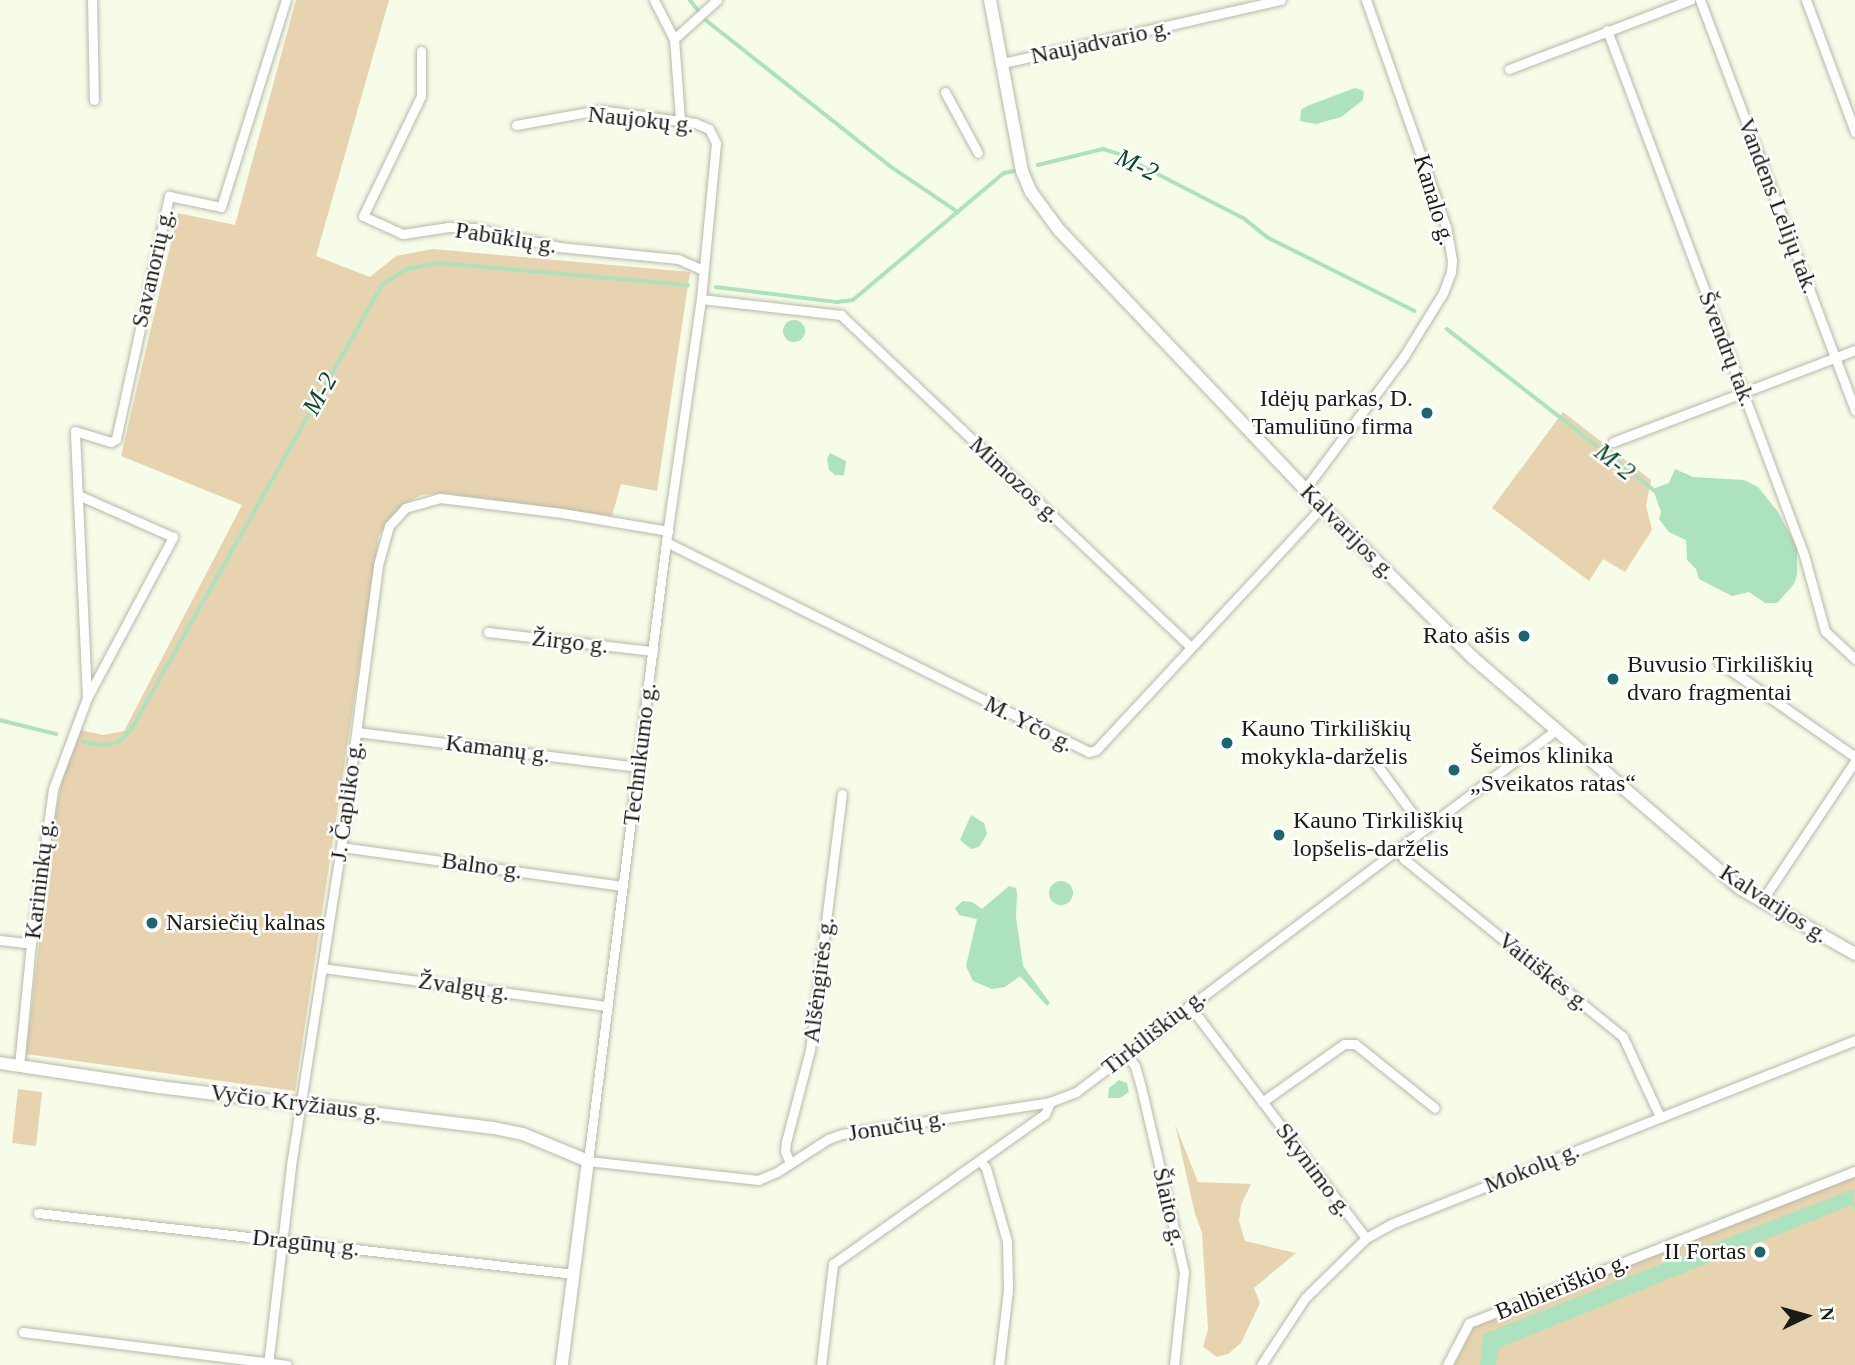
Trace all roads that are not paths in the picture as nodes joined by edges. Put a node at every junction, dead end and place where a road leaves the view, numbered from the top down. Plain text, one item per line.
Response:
1 (93, 0) edge
2 (286, 0) edge
3 (654, 0) edge
4 (717, 0) edge
5 (990, 0) edge
6 (1281, 0) edge
7 (1366, 0) edge
8 (1690, 0) edge
9 (1700, 0) edge
10 (1806, 0) edge
11 (1607, 30) junction
12 (674, 38) junction
13 (421, 51) dead end
14 (1003, 63) junction
15 (1509, 69) dead end
16 (945, 92) dead end
17 (94, 100) dead end
18 (680, 119) junction
19 (516, 125) dead end
20 (1855, 132) edge
21 (716, 143) joint
22 (978, 153) dead end
23 (703, 270) junction
24 (701, 299) junction
25 (1855, 350) edge
26 (1835, 358) junction
27 (1743, 392) junction
28 (1855, 411) edge
29 (1612, 442) dead end
30 (1306, 489) junction
31 (78, 495) junction
32 (1322, 507) junction
33 (668, 531) junction
34 (666, 542) junction
35 (488, 632) dead end
36 (1190, 646) junction
37 (653, 651) junction
38 (1855, 659) edge
39 (1719, 662) dead end
40 (87, 698) junction
41 (1556, 730) junction
42 (357, 732) junction
43 (1855, 759) edge
44 (1374, 761) dead end
45 (638, 767) junction
46 (842, 794) dead end
47 (1424, 829) junction
48 (341, 847) junction
49 (1398, 850) junction
50 (623, 886) junction
51 (1761, 902) junction
52 (0, 940) edge
53 (31, 944) junction
54 (1855, 954) edge
55 (322, 968) junction
56 (1189, 1005) junction
57 (607, 1006) junction
58 (1855, 1040) edge
59 (1126, 1054) junction
60 (0, 1063) edge
61 (19, 1066) junction
62 (1050, 1102) junction
63 (1262, 1102) junction
64 (300, 1103) junction
65 (1435, 1108) dead end
66 (1660, 1117) junction
67 (588, 1161) junction
68 (981, 1161) junction
69 (790, 1163) junction
70 (1855, 1171) edge
71 (38, 1213) dead end
72 (1366, 1238) junction
73 (282, 1240) junction
74 (574, 1273) junction
75 (23, 1332) dead end
76 (268, 1364) edge
77 (287, 1365) edge
78 (562, 1365) edge
79 (821, 1365) edge
80 (999, 1365) edge
81 (1174, 1365) edge
82 (1261, 1365) edge
83 (1447, 1365) edge

1 - 17 street
2 - 31 street, Savanorių g.
3 - 12 street
4 - 12 street
5 - 14 main road, Kalvarijos g.
6 - 14 street, Naujadvario g.
7 - 30 street, Kanalo g.
8 - 11 street
9 - 26 street, Vandens Lelijų tak.
10 - 20 street
11 - 15 street
11 - 27 street, Švendrų tak.
12 - 18 street
13 - 23 street, Pabūklų g.
14 - 30 main road, Kalvarijos g.
16 - 22 street
18 - 19 street, Naujokų g.
18 - 21 street, Naujokų g.
21 - 23 street, Technikumo g.
23 - 24 street, Technikumo g.
24 - 33 street, Technikumo g.
24 - 36 street, Mimozos g.
25 - 26 street
26 - 27 street
26 - 28 street, Vandens Lelijų tak.
27 - 29 street
27 - 38 street, Švendrų tak.
30 - 32 main road, Kalvarijos g.
31 - 40 street
31 - 40 street, Karininkų g.
32 - 36 street, M. Yčo g.
32 - 41 main road, Kalvarijos g.
33 - 34 street, Technikumo g.
33 - 42 street, J. Čapliko g.
34 - 36 street, M. Yčo g.
34 - 37 street, Technikumo g.
35 - 37 street, Žirgo g.
37 - 45 street, Technikumo g.
39 - 43 street
40 - 53 street, Karininkų g.
41 - 47 street, Tirkiliškių g.
41 - 51 main road, Kalvarijos g.
42 - 45 street, Kamanų g.
42 - 48 street, J. Čapliko g.
43 - 51 street
44 - 47 street
45 - 50 street, Technikumo g.
46 - 69 street, Alšėngirės g.
47 - 49 street, Tirkiliškių g.
48 - 50 street, Balno g.
48 - 55 street, J. Čapliko g.
49 - 56 street, Tirkiliškių g.
49 - 66 street, Vaitiškės g.
50 - 57 street, Technikumo g.
51 - 54 main road, Kalvarijos g.
52 - 53 street
53 - 61 street, Karininkų g.
55 - 57 street, Žvalgų g.
55 - 64 street, J. Čapliko g.
56 - 59 street, Tirkiliškių g.
56 - 63 street, Skynimo g.
57 - 67 street, Technikumo g.
58 - 66 street, Mokolų g.
59 - 62 street, Tirkiliškių g.
59 - 81 street, Šlaito g.
60 - 61 main road, Vyčio Kryžiaus g.
61 - 64 main road, Vyčio Kryžiaus g.
62 - 68 street, Tirkiliškių g.
62 - 69 street, Jonučių g.
63 - 65 street, Skynimo g.
63 - 72 street, Skynimo g.
64 - 67 main road, Vyčio Kryžiaus g.
64 - 73 street, J. Čapliko g.
66 - 72 street, Mokolų g.
67 - 69 street, Jonučių g.
67 - 74 main road, Technikumo g.
68 - 79 street, Tirkiliškių g.
68 - 80 street
70 - 83 street, Balbieriškio g.
71 - 73 street, Dragūnų g.
72 - 82 street, Mokolų g.
73 - 74 street, Dragūnų g.
73 - 76 street, J. Čapliko g.
74 - 78 main road, Technikumo g.
75 - 76 street
76 - 77 street

